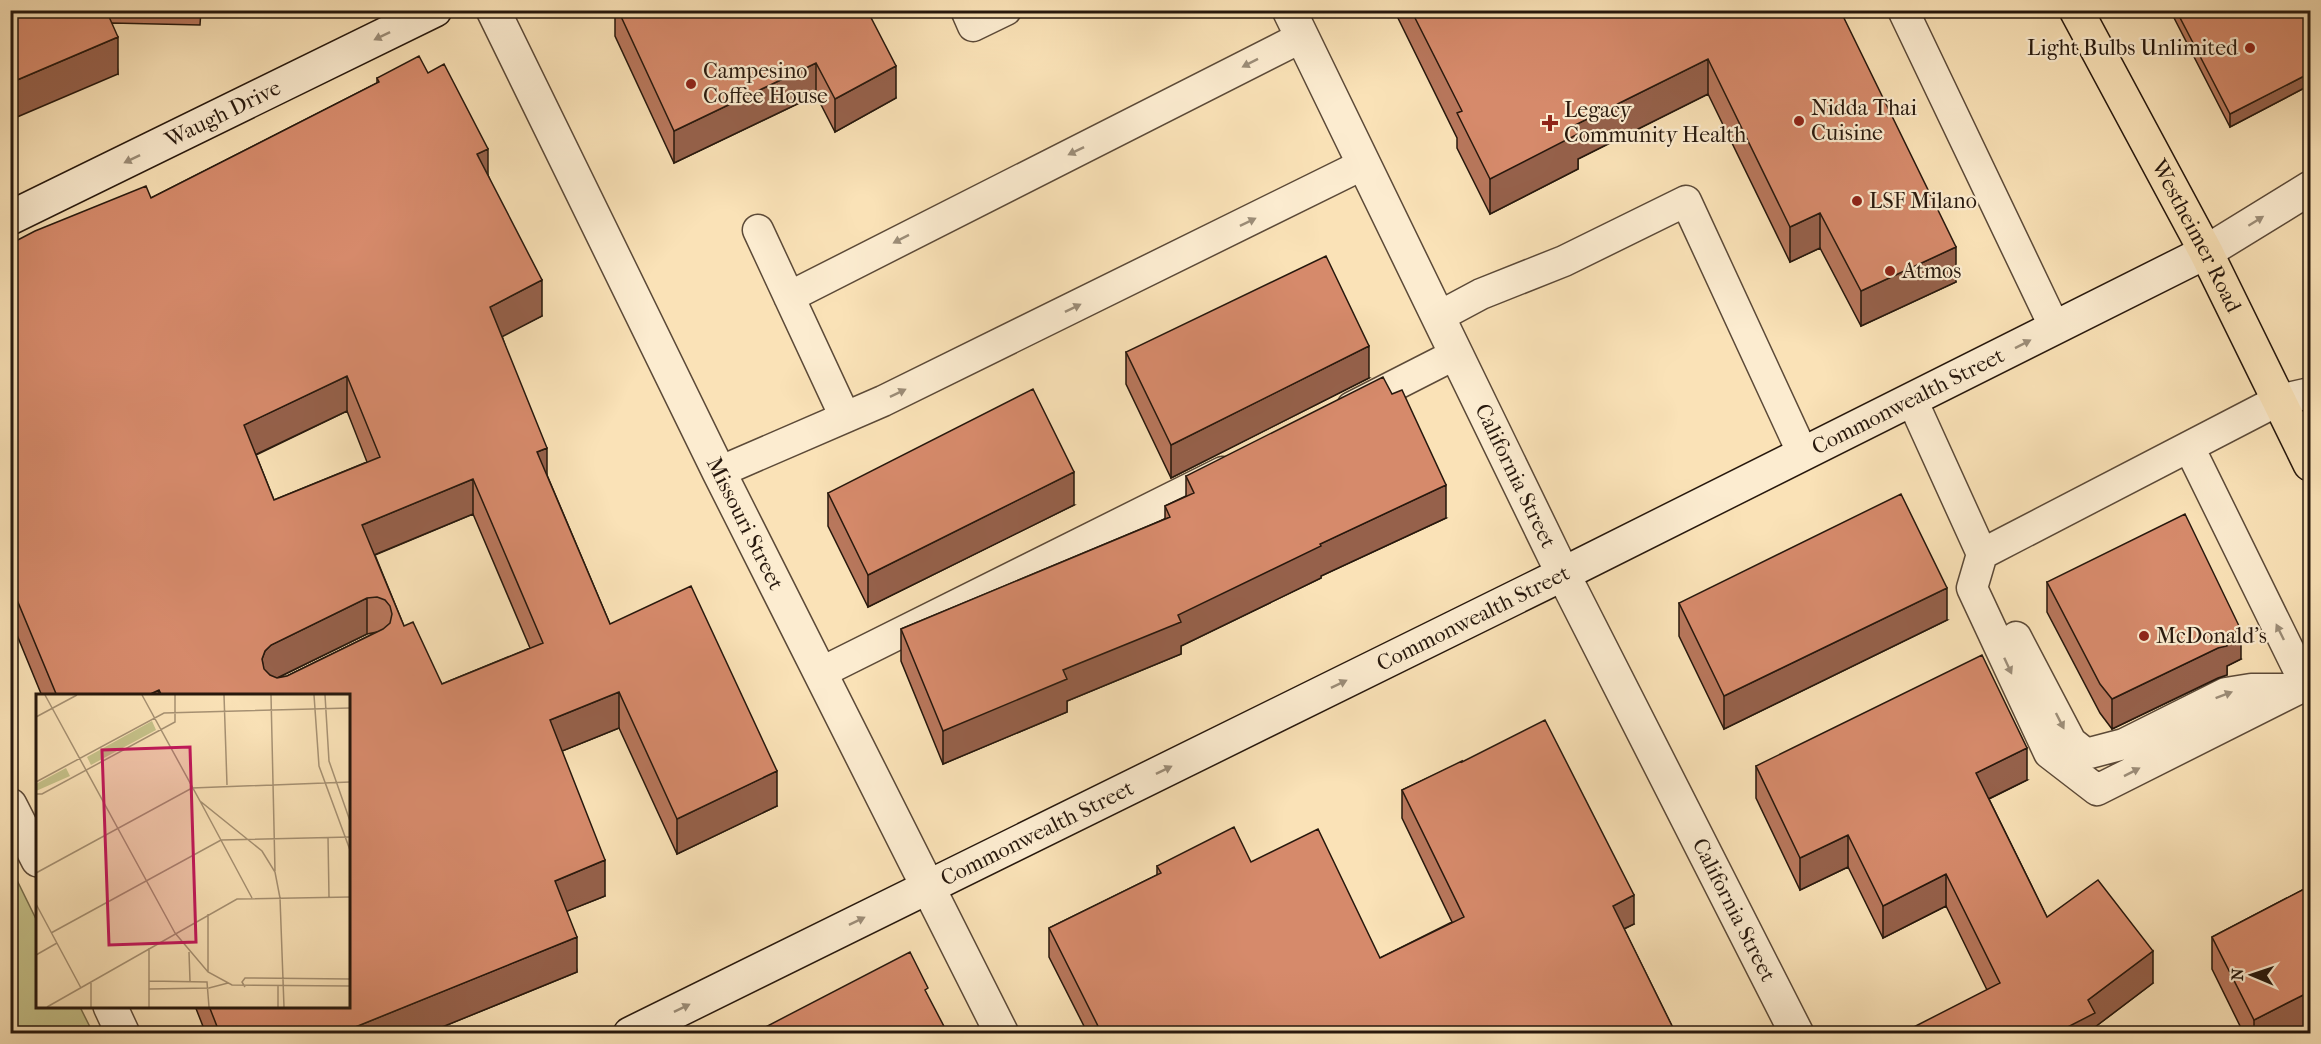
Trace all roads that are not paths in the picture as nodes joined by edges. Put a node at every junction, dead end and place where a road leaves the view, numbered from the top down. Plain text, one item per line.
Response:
1 (435, 10) edge
2 (493, 10) edge
3 (966, 10) edge
4 (1006, 10) edge
5 (1903, 10) edge
6 (2076, 10) edge
7 (1295, 24) edge
8 (1364, 164) junction
9 (2310, 188) edge
10 (10, 218) edge
11 (758, 230) dead end
12 (2206, 252) junction
13 (789, 297) junction
14 (1438, 316) junction
15 (2055, 328) junction
16 (1456, 354) junction
17 (2310, 393) edge
18 (1912, 400) junction
19 (2279, 400) junction
20 (845, 417) junction
21 (1328, 419) edge
22 (2189, 447) junction
23 (1803, 454) junction
24 (1243, 462) edge
25 (2310, 464) edge
26 (719, 472) junction
27 (1982, 554) junction
28 (1563, 574) junction
29 (820, 673) junction
30 (2304, 686) edge
31 (22, 814) edge
32 (36, 854) edge
33 (928, 886) junction
34 (111, 1008) edge
35 (123, 1034) edge
36 (630, 1034) edge
37 (1002, 1034) edge
38 (1797, 1034) edge

1 -> 10 street, Waugh Drive
2 - 26 street, Missouri Street
3 - 4 lane
5 - 15 lane
6 - 12 main road, Westheimer Road
7 - 8 street, California Street
7 -> 13 lane
8 - 14 street, California Street
20 -> 8 lane
12 -> 9 street, Commonwealth Street
11 - 13 lane
12 - 15 street, Commonwealth Street
12 - 19 main road, Westheimer Road
13 - 20 lane
14 - 16 street, California Street
14 - 23 lane
18 -> 15 street, Commonwealth Street
16 - 21 lane
16 - 28 street, California Street
17 - 19 lane
18 - 23 street, Commonwealth Street
18 - 27 lane
19 - 22 lane
19 - 25 main road, Westheimer Road
20 - 26 lane
22 - 27 lane
30 -> 22 lane
23 - 28 street, Commonwealth Street
24 - 29 lane
26 - 29 street, Missouri Street
27 -> 30 lane
33 -> 28 street, Commonwealth Street
28 - 38 street, California Street
29 - 33 street, Missouri Street
31 - 32 street
36 -> 33 street, Commonwealth Street
33 - 37 street, Missouri Street
34 - 35 street

